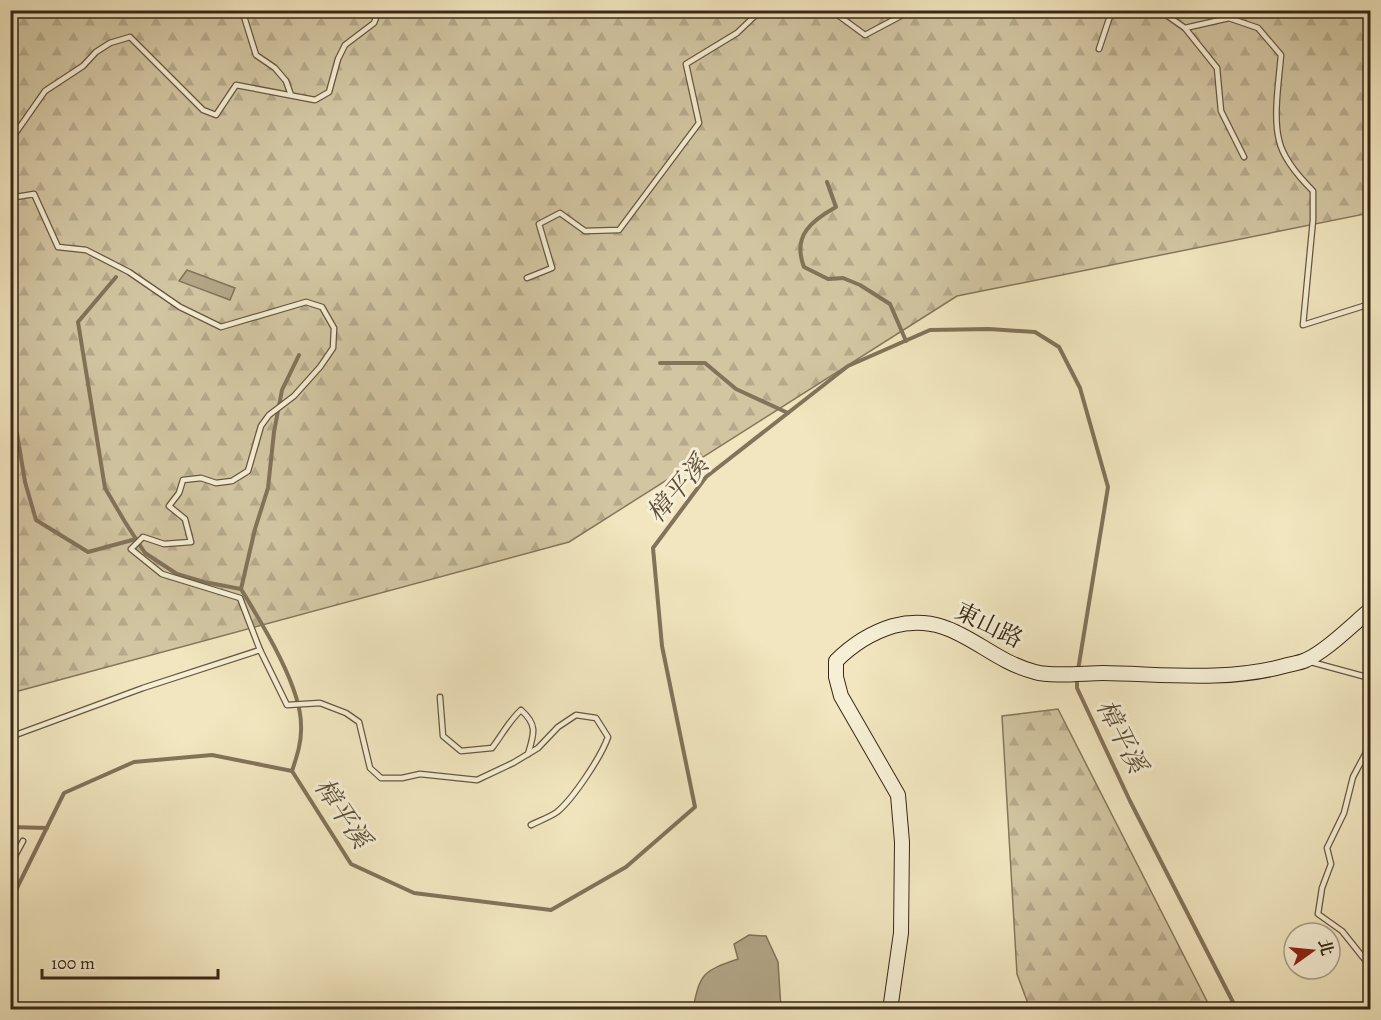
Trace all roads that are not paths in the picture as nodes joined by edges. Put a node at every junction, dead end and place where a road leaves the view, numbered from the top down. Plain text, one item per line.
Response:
1 (242, 10) edge
2 (379, 10) edge
3 (761, 10) edge
4 (831, 10) edge
5 (912, 10) edge
6 (1112, 10) edge
7 (1159, 10) edge
8 (1185, 28) junction
9 (1099, 49) dead end
10 (291, 95) junction
11 (10, 141) edge
12 (1244, 157) dead end
13 (10, 198) edge
14 (527, 278) dead end
15 (1371, 304) edge
16 (1371, 610) edge
17 (260, 650) junction
18 (1306, 660) junction
19 (1371, 678) edge
20 (440, 698) dead end
21 (10, 737) edge
22 (1371, 745) edge
23 (528, 754) junction
24 (531, 825) dead end
25 (23, 841) dead end
26 (10, 865) edge
27 (1371, 966) edge
28 (890, 1010) edge

1 - 10 lane
2 - 10 lane
3 - 14 lane
4 - 5 lane
6 - 9 lane
7 - 8 lane
8 - 12 lane
8 - 15 lane
10 - 11 lane
13 - 17 lane
16 - 18 street, 東山路
17 - 21 lane
17 - 23 lane
18 - 19 lane
18 - 28 street, 東山路
20 - 23 lane
22 - 27 lane
23 - 24 lane
25 - 26 lane

